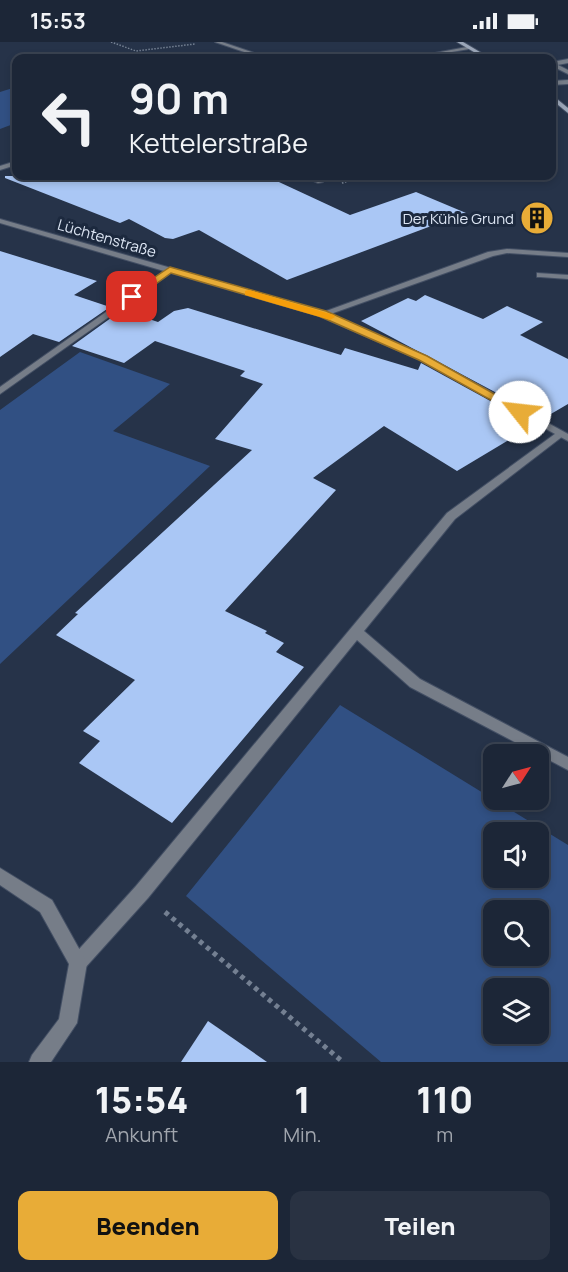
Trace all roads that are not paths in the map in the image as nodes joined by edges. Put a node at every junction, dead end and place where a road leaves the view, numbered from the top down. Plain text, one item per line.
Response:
1 (217, 42) edge
2 (459, 42) edge
3 (468, 48) junction
4 (254, 54) edge
5 (434, 54) edge
6 (479, 54) edge
7 (556, 100) edge
8 (568, 111) edge
9 (315, 180) edge
10 (320, 182) dead end
11 (0, 221) edge
12 (568, 255) edge
13 (170, 270) junction
14 (540, 275) dead end
15 (568, 277) edge
16 (322, 314) junction
17 (0, 391) edge
18 (563, 436) edge
19 (355, 631) junction
20 (568, 764) edge
21 (0, 876) edge
22 (78, 963) junction
23 (39, 1062) edge

1 - 4 street
2 - 3 main road
3 - 5 street
3 - 6 main road
7 - 8 main road
9 - 10 street
11 - 13 street, Lüchtenstraße
12 - 16 street
13 - 16 street, Lüchtenstraße
13 - 17 street
14 - 15 street
16 - 18 street, Lüchtenstraße
18 - 19 street
19 - 20 street
19 - 22 street
21 - 22 street
22 - 23 street

